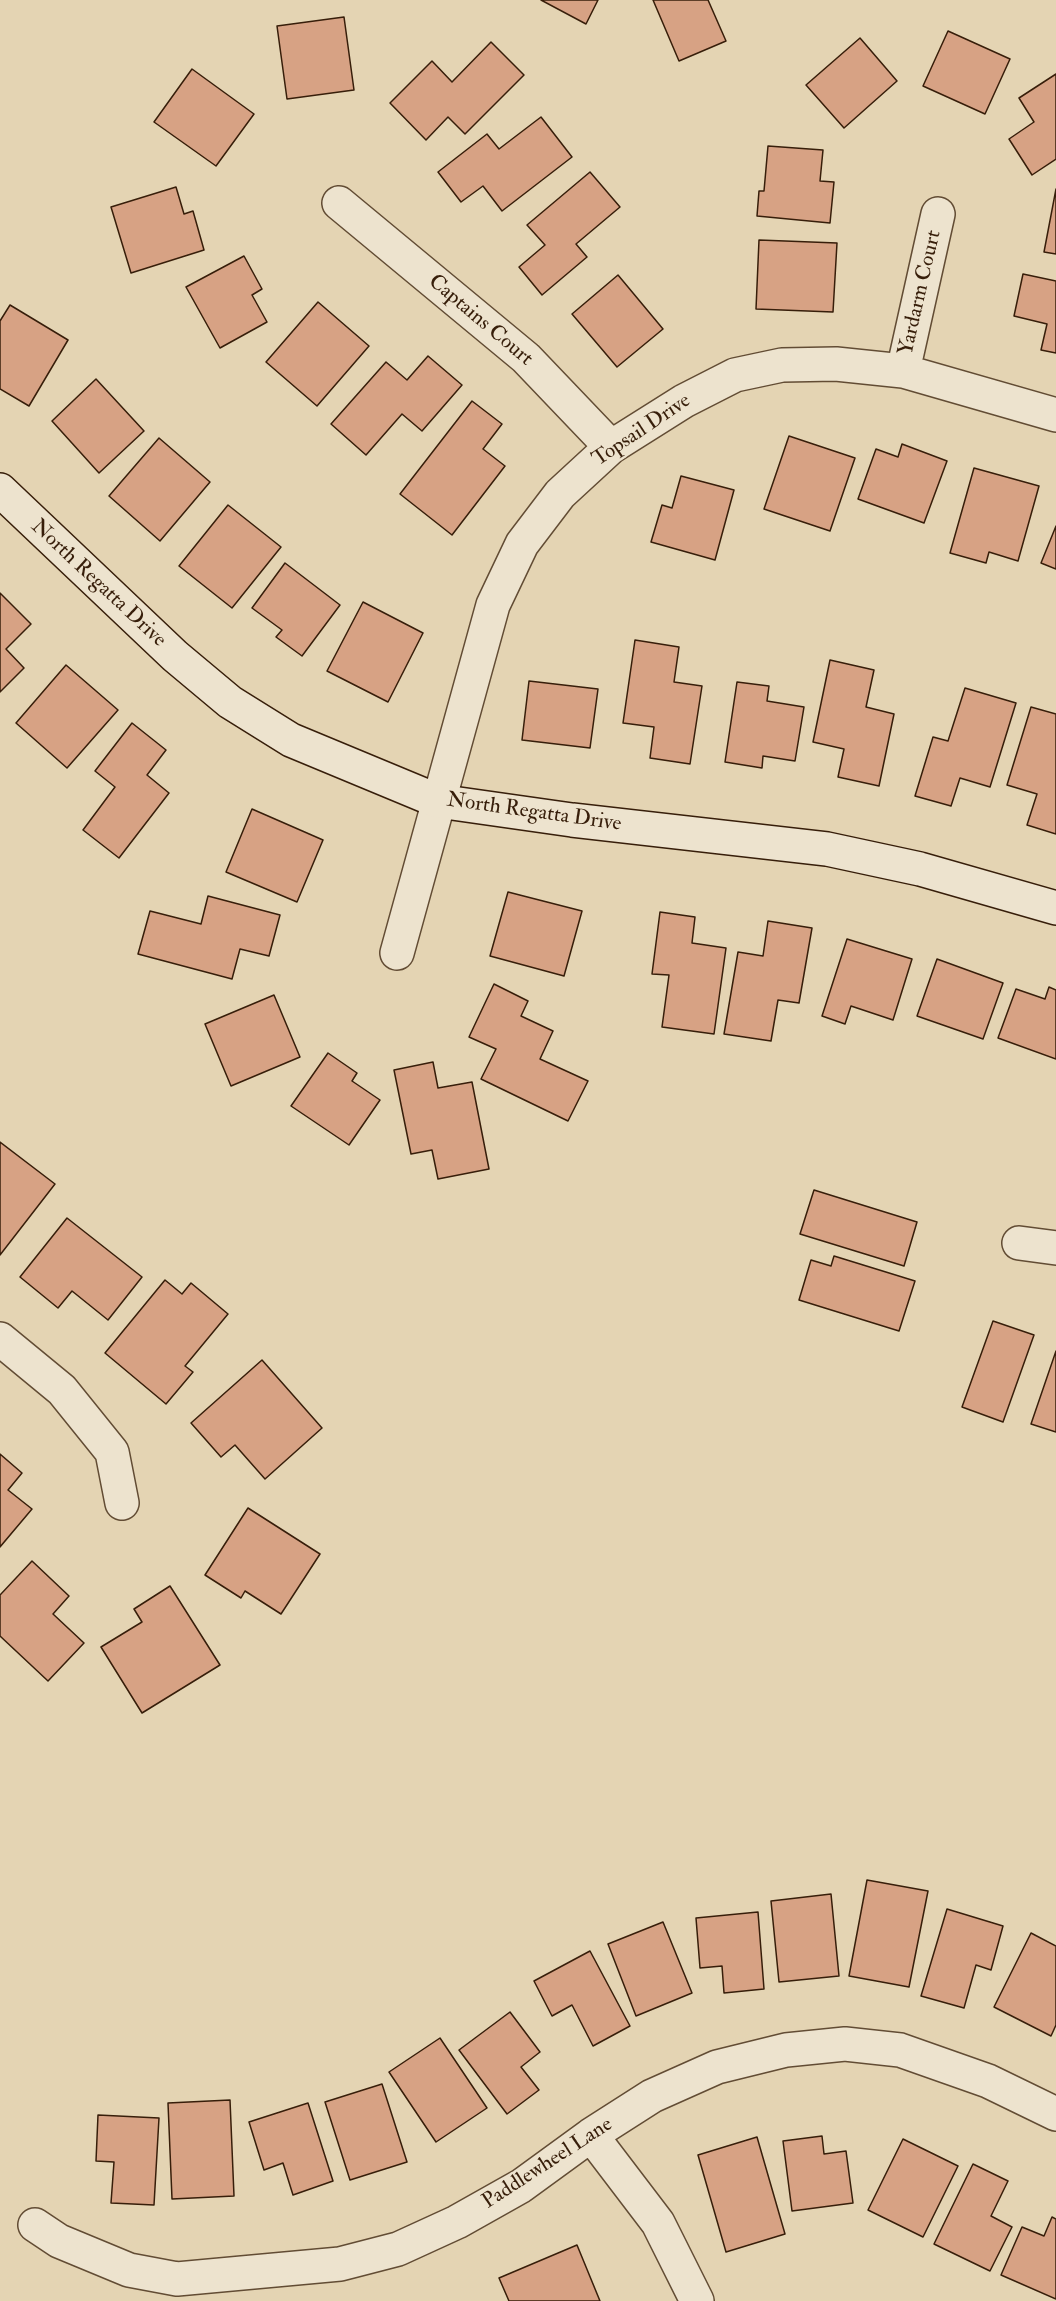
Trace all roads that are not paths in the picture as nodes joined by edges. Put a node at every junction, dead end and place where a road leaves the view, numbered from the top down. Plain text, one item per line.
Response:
1 (339, 203) dead end
2 (938, 214) dead end
3 (903, 371) junction
4 (1056, 415) edge
5 (611, 447) junction
6 (0, 490) edge
7 (438, 801) junction
8 (1056, 908) edge
9 (397, 953) dead end
10 (1019, 1243) dead end
11 (1056, 1248) edge
12 (0, 1339) edge
13 (122, 1503) dead end
14 (1056, 2114) edge
15 (591, 2135) junction
16 (35, 2224) dead end
17 (697, 2301) edge

1 - 5 street, Captains Court
2 - 3 street, Yardarm Court
3 - 4 street, Topsail Drive
3 - 5 street, Topsail Drive
5 - 7 street, Topsail Drive
6 - 7 street, North Regatta Drive
7 - 8 street, North Regatta Drive
7 - 9 street, Topsail Drive
10 - 11 street
12 - 13 street
14 - 15 street, Paddlewheel Lane
15 - 16 street, Paddlewheel Lane
15 - 17 street

